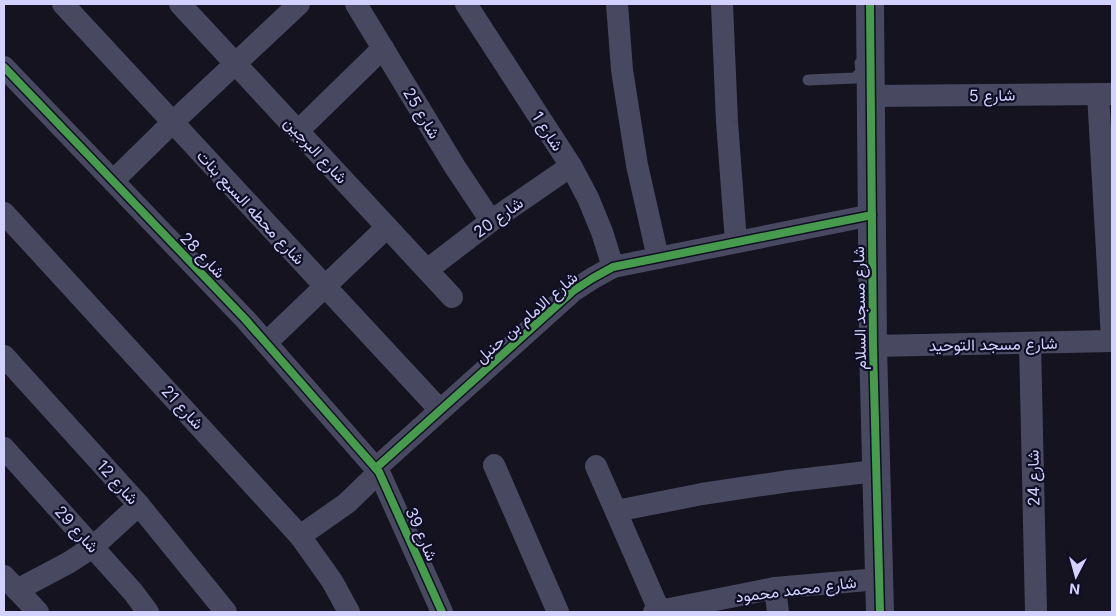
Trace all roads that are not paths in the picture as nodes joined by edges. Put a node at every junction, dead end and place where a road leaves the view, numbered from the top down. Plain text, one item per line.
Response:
1 (63, 4) edge
2 (180, 4) edge
3 (299, 4) edge
4 (356, 4) edge
5 (466, 4) edge
6 (617, 4) edge
7 (722, 4) edge
8 (860, 4) edge
9 (870, 4) edge
10 (383, 48) junction
11 (236, 64) junction
12 (4, 67) edge
13 (808, 80) dead end
14 (1105, 94) edge
15 (871, 96) junction
16 (172, 123) junction
17 (298, 131) junction
18 (571, 166) junction
19 (113, 181) junction
20 (4, 213) edge
21 (872, 215) junction
22 (491, 222) junction
23 (387, 227) junction
24 (736, 242) junction
25 (658, 258) junction
26 (614, 267) junction
27 (427, 270) junction
28 (324, 287) junction
29 (452, 297) dead end
30 (1112, 340) edge
31 (266, 343) junction
32 (1030, 343) junction
33 (873, 346) junction
34 (4, 356) edge
35 (440, 410) junction
36 (4, 448) edge
37 (494, 465) dead end
38 (596, 466) dead end
39 (377, 470) junction
40 (876, 471) junction
41 (139, 505) junction
42 (616, 511) junction
43 (300, 536) junction
44 (93, 547) junction
45 (879, 579) junction
46 (11, 583) edge
47 (775, 588) junction
48 (657, 611) edge
49 (38, 612) edge
50 (148, 612) edge
51 (226, 612) edge
52 (349, 612) edge
53 (442, 612) edge
54 (558, 612) edge
55 (778, 612) edge
56 (880, 612) edge
57 (1036, 612) edge

1 - 16 street, شارع محطه السبع بنات
2 - 11 street, شارع البرجين
3 - 11 street
4 - 10 street, شارع 25
5 - 18 street, شارع 1
6 - 25 street
7 - 24 street
8 - 13 lane
9 - 15 street, شارع مسجد السلام
10 - 17 street
10 - 22 street, شارع 25
11 - 16 street
11 - 17 street, شارع البرجين
12 - 19 street, شارع 28
14 - 15 street, شارع 5
14 - 30 street
15 - 21 street, شارع مسجد السلام
16 - 19 street
16 - 28 street, شارع محطه السبع بنات
17 - 23 street, شارع البرجين
18 - 22 street, شارع 20
18 - 26 street, شارع 1
19 - 31 street, شارع 28
20 - 43 street, شارع 21
21 - 24 street, شارع الامام بن حنبل
21 - 33 street, شارع مسجد السلام
22 - 27 street, شارع 20
23 - 27 street, شارع البرجين
23 - 28 street
24 - 25 street, شارع الامام بن حنبل
25 - 26 street, شارع الامام بن حنبل
26 - 35 street, شارع الامام بن حنبل
27 - 29 street, شارع البرجين
28 - 31 street
28 - 35 street, شارع محطه السبع بنات
30 - 32 street, شارع مسجد التوحيد
31 - 39 street, شارع 28
32 - 33 street, شارع مسجد التوحيد
32 - 57 street, شارع 24
33 - 40 street, شارع مسجد السلام
34 - 41 street, شارع 12
35 - 39 street, شارع الامام بن حنبل
36 - 44 street, شارع 29
37 - 54 street
38 - 42 street
39 - 43 street, شارع الامام بن حنبل
39 - 53 street, شارع 39
40 - 42 street
40 - 45 street, شارع مسجد السلام
41 - 44 street
41 - 51 street, شارع 12
42 - 48 street
43 - 52 street, شارع 21
44 - 46 street
44 - 50 street, شارع 29
45 - 47 street, شارع محمد محمود
45 - 56 street, شارع مسجد السلام
46 - 49 street
47 - 48 street, شارع محمد محمود
47 - 55 street

